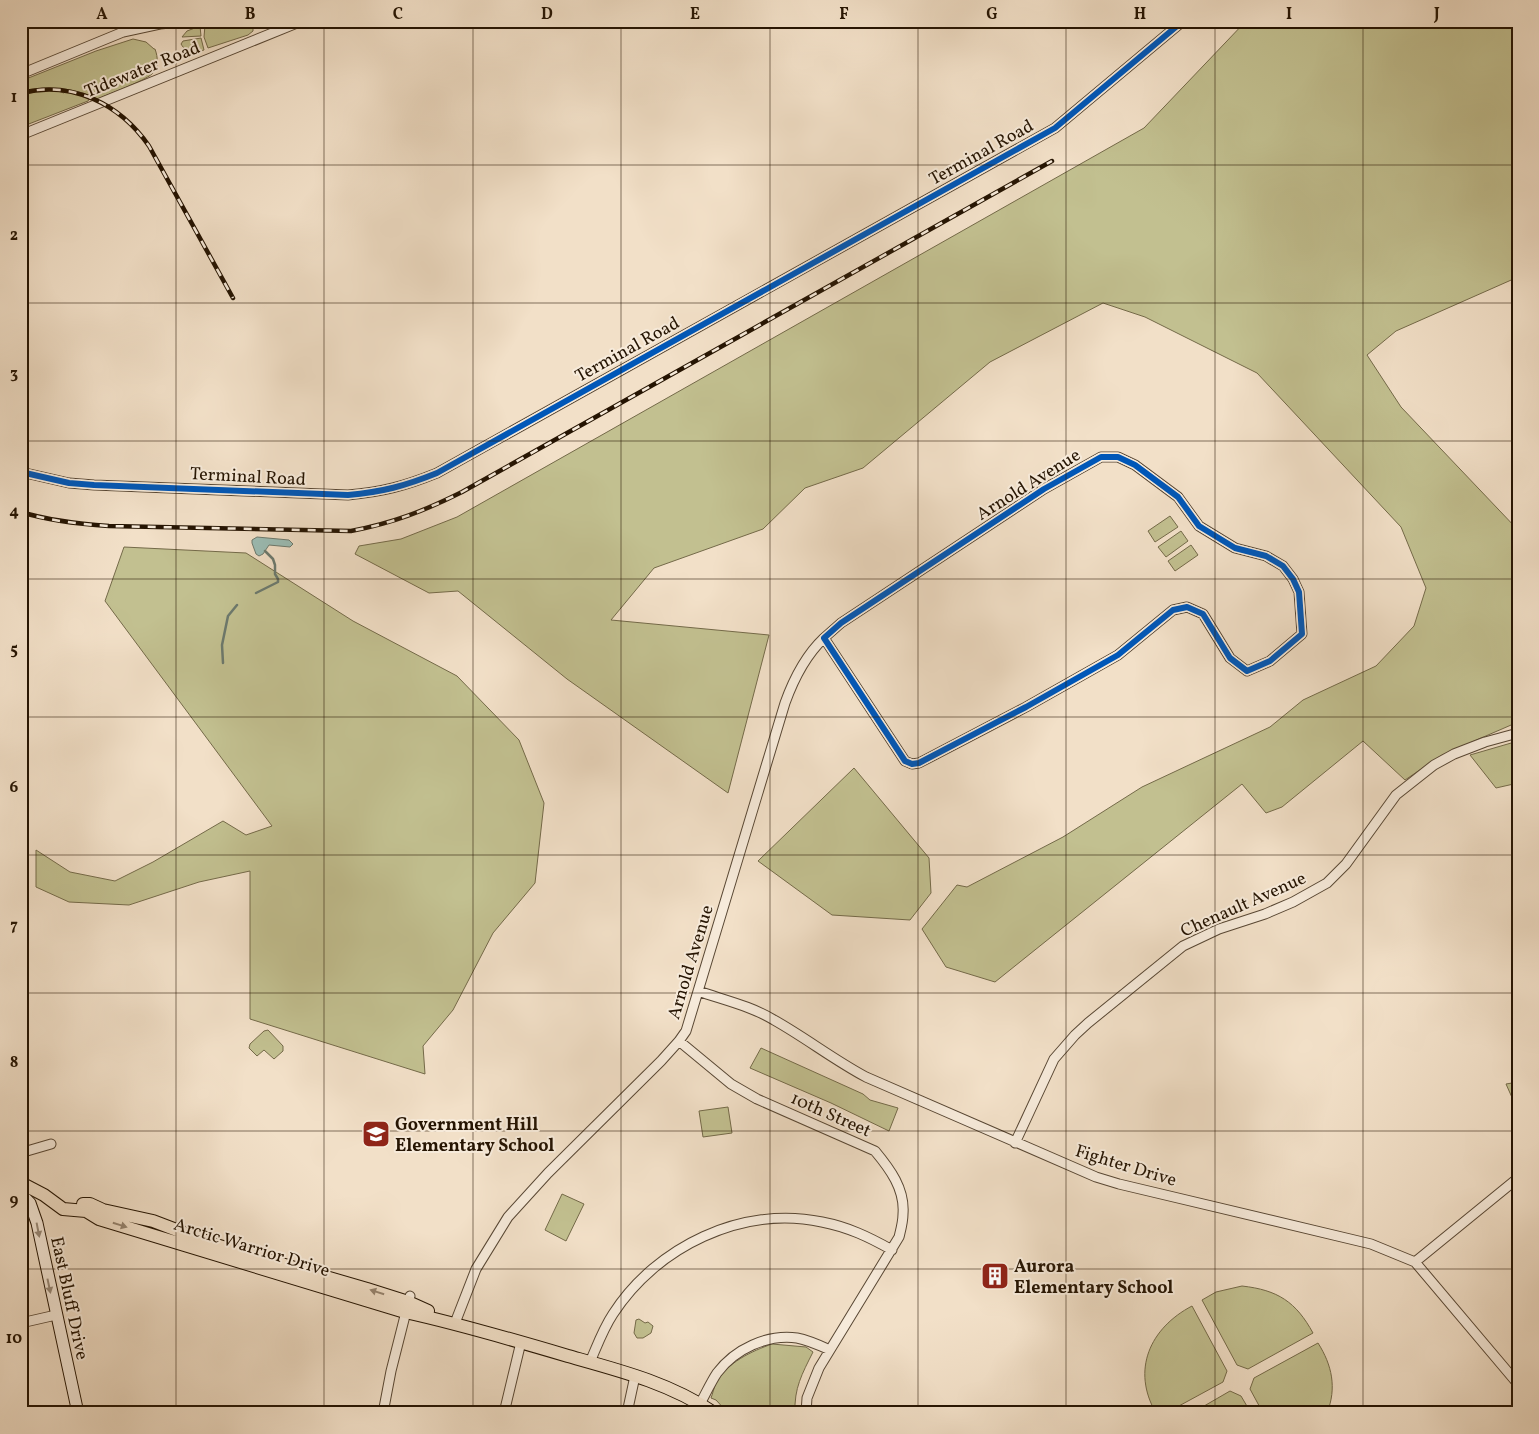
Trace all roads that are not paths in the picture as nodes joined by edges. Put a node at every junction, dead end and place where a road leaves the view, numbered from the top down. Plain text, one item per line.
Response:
1 (191, 21) edge
2 (302, 21) edge
3 (1182, 21) edge
4 (161, 23) edge
5 (21, 74) edge
6 (21, 135) edge
7 (21, 472) edge
8 (824, 638) junction
9 (1518, 733) edge
10 (698, 991) junction
11 (679, 1041) junction
12 (1015, 1143) junction
13 (51, 1144) dead end
14 (21, 1146) edge
15 (1518, 1178) edge
16 (21, 1182) edge
17 (21, 1194) edge
18 (892, 1250) junction
19 (1415, 1262) junction
20 (408, 1303) junction
21 (56, 1315) junction
22 (21, 1323) edge
23 (455, 1323) junction
24 (521, 1342) junction
25 (830, 1350) junction
26 (590, 1362) junction
27 (635, 1376) junction
28 (1518, 1384) edge
29 (700, 1404) junction
30 (78, 1413) edge
31 (383, 1413) edge
32 (504, 1413) edge
33 (627, 1413) edge
34 (714, 1413) edge
35 (806, 1413) edge

1 - 4 street
2 - 6 street, Tidewater Road
3 - 7 street, Terminal Road
4 - 5 street
8 - 8 street, Arnold Avenue
8 - 10 street, Arnold Avenue
9 - 12 street, Chenault Avenue
10 - 11 street, Arnold Avenue
10 - 12 street, Fighter Drive
11 - 18 street, 10th Street
11 - 23 street, Arnold Avenue
12 - 19 street, Fighter Drive
13 - 14 street
15 - 19 street
16 - 20 main road, Arctic Warrior Drive
17 -> 21 street, East Bluff Drive
18 - 25 street, 10th Street
18 - 26 street
19 - 28 street, Fighter Drive
20 - 23 main road, Arctic Warrior Drive
20 - 31 street
21 - 22 street
21 - 30 street, East Bluff Drive
23 - 24 main road, Arctic Warrior Drive
24 - 26 main road, Arctic Warrior Drive
24 - 32 street
25 - 29 street
25 - 35 street, 10th Street
26 - 27 main road, Arctic Warrior Drive
27 - 29 main road, Arctic Warrior Drive
27 - 33 street
29 - 34 main road, Arctic Warrior Drive

